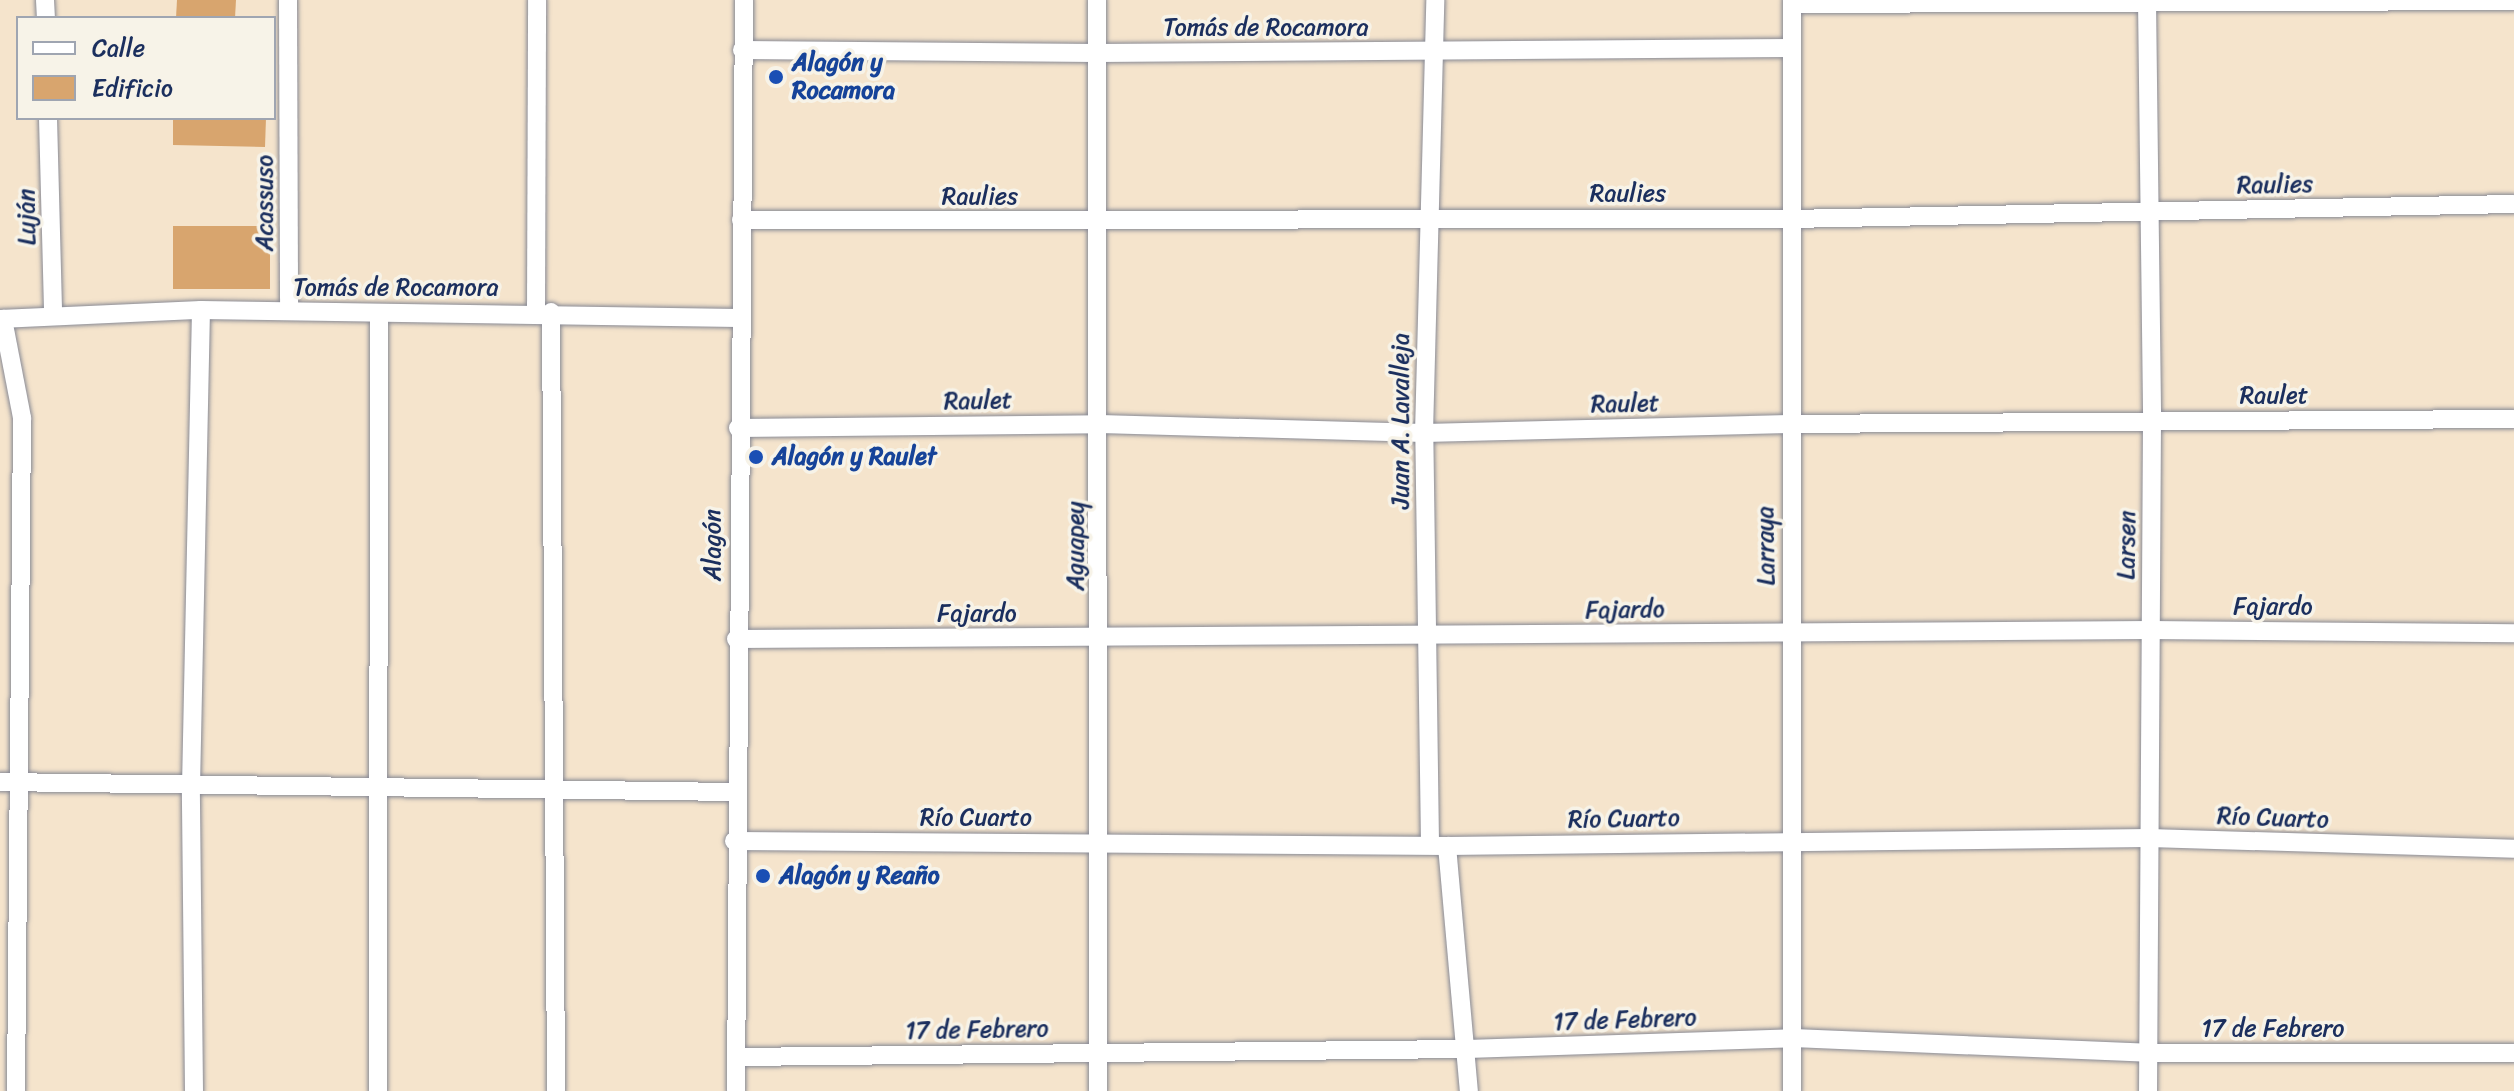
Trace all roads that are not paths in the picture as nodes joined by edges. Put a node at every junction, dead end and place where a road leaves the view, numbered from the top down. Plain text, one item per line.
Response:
1 (288, 0) edge
2 (537, 0) edge
3 (744, 0) edge
4 (1097, 0) edge
5 (1435, 0) edge
6 (2514, 1) edge
7 (1792, 2) edge
8 (2147, 2) edge
9 (1790, 48) junction
10 (742, 50) junction
11 (1434, 52) junction
12 (1096, 53) junction
13 (48, 120) edge
14 (2514, 204) edge
15 (2150, 211) junction
16 (1427, 216) junction
17 (1790, 219) junction
18 (741, 220) junction
19 (1100, 221) junction
20 (201, 310) junction
21 (289, 311) junction
22 (543, 312) junction
23 (53, 314) junction
24 (379, 314) junction
25 (738, 318) junction
26 (2, 319) edge
27 (2514, 419) edge
28 (2152, 421) junction
29 (1100, 424) junction
30 (1789, 424) junction
31 (738, 428) junction
32 (1424, 433) junction
33 (2150, 630) junction
34 (1791, 632) junction
35 (2514, 633) edge
36 (1101, 637) junction
37 (1425, 638) junction
38 (736, 639) junction
39 (0, 782) edge
40 (19, 782) junction
41 (191, 787) junction
42 (555, 789) junction
43 (376, 790) junction
44 (735, 792) junction
45 (2149, 838) junction
46 (1790, 840) junction
47 (734, 841) junction
48 (1099, 842) junction
49 (1439, 844) junction
50 (2514, 849) edge
51 (1793, 1038) junction
52 (1467, 1049) junction
53 (1098, 1053) junction
54 (2148, 1053) junction
55 (2514, 1053) edge
56 (736, 1057) junction
57 (16, 1091) edge
58 (194, 1091) edge
59 (378, 1091) edge
60 (556, 1091) edge
61 (736, 1091) edge
62 (1098, 1091) edge
63 (1469, 1091) edge
64 (1792, 1091) edge
65 (2148, 1091) edge

1 - 21 street, Acassuso
2 - 22 street
3 - 10 street, Alagón
4 - 12 street, Aguapey
5 - 11 street, Juan A. Lavalleja
6 - 8 street
7 - 8 street
7 - 9 street, Larraya
8 - 15 street, Larsen
9 - 11 street, Tomás de Rocamora
9 - 17 street, Larraya
10 - 12 street, Tomás de Rocamora
10 - 18 street, Alagón
11 - 12 street, Tomás de Rocamora
11 - 16 street, Juan A. Lavalleja
12 - 19 street, Aguapey
13 - 23 street, Luján
14 - 15 street, Raulies
15 - 17 street, Raulies
15 - 28 street, Larsen
16 - 17 street, Raulies
16 - 19 street, Raulies
16 - 32 street, Juan A. Lavalleja
17 - 30 street, Larraya
18 - 19 street, Raulies
18 - 25 street, Alagón
19 - 29 street, Aguapey
20 - 21 street, Tomás de Rocamora
20 - 23 street, Tomás de Rocamora
20 - 41 street
21 - 24 street, Tomás de Rocamora
22 - 24 street, Tomás de Rocamora
22 - 25 street, Tomás de Rocamora
22 - 42 street
23 - 26 street, Tomás de Rocamora
24 - 43 street
25 - 31 street, Alagón
26 - 40 street
27 - 28 street, Raulet
28 - 30 street, Raulet
28 - 33 street, Larsen
29 - 31 street, Raulet
29 - 32 street, Raulet
29 - 36 street, Aguapey
30 - 32 street, Raulet
30 - 34 street, Larraya
31 - 38 street, Alagón
32 - 37 street, Juan A. Lavalleja
33 - 34 street, Fajardo
33 - 35 street, Fajardo
33 - 45 street, Larsen
34 - 37 street, Fajardo
34 - 46 street, Larraya
36 - 37 street, Fajardo
36 - 38 street, Fajardo
36 - 48 street, Aguapey
37 - 49 street, Juan A. Lavalleja
38 - 44 street, Alagón
39 - 40 street
40 - 41 street
40 - 57 street
41 - 43 street
41 - 58 street
42 - 43 street
42 - 44 street
42 - 60 street
43 - 59 street
44 - 47 street, Alagón
45 - 46 street, Río Cuarto
45 - 50 street, Río Cuarto
45 - 54 street, Larsen
46 - 49 street, Río Cuarto
46 - 51 street, Larraya
47 - 48 street, Río Cuarto
47 - 56 street, Alagón
48 - 49 street, Río Cuarto
48 - 53 street, Aguapey
49 - 52 street, Juan A. Lavalleja
51 - 52 street, 17 de Febrero
51 - 54 street, 17 de Febrero
51 - 64 street, Larraya
52 - 53 street, 17 de Febrero
52 - 63 street, Juan A. Lavalleja
53 - 56 street, 17 de Febrero
53 - 62 street, Aguapey
54 - 55 street, 17 de Febrero
54 - 65 street, Larsen
56 - 61 street, Alagón

